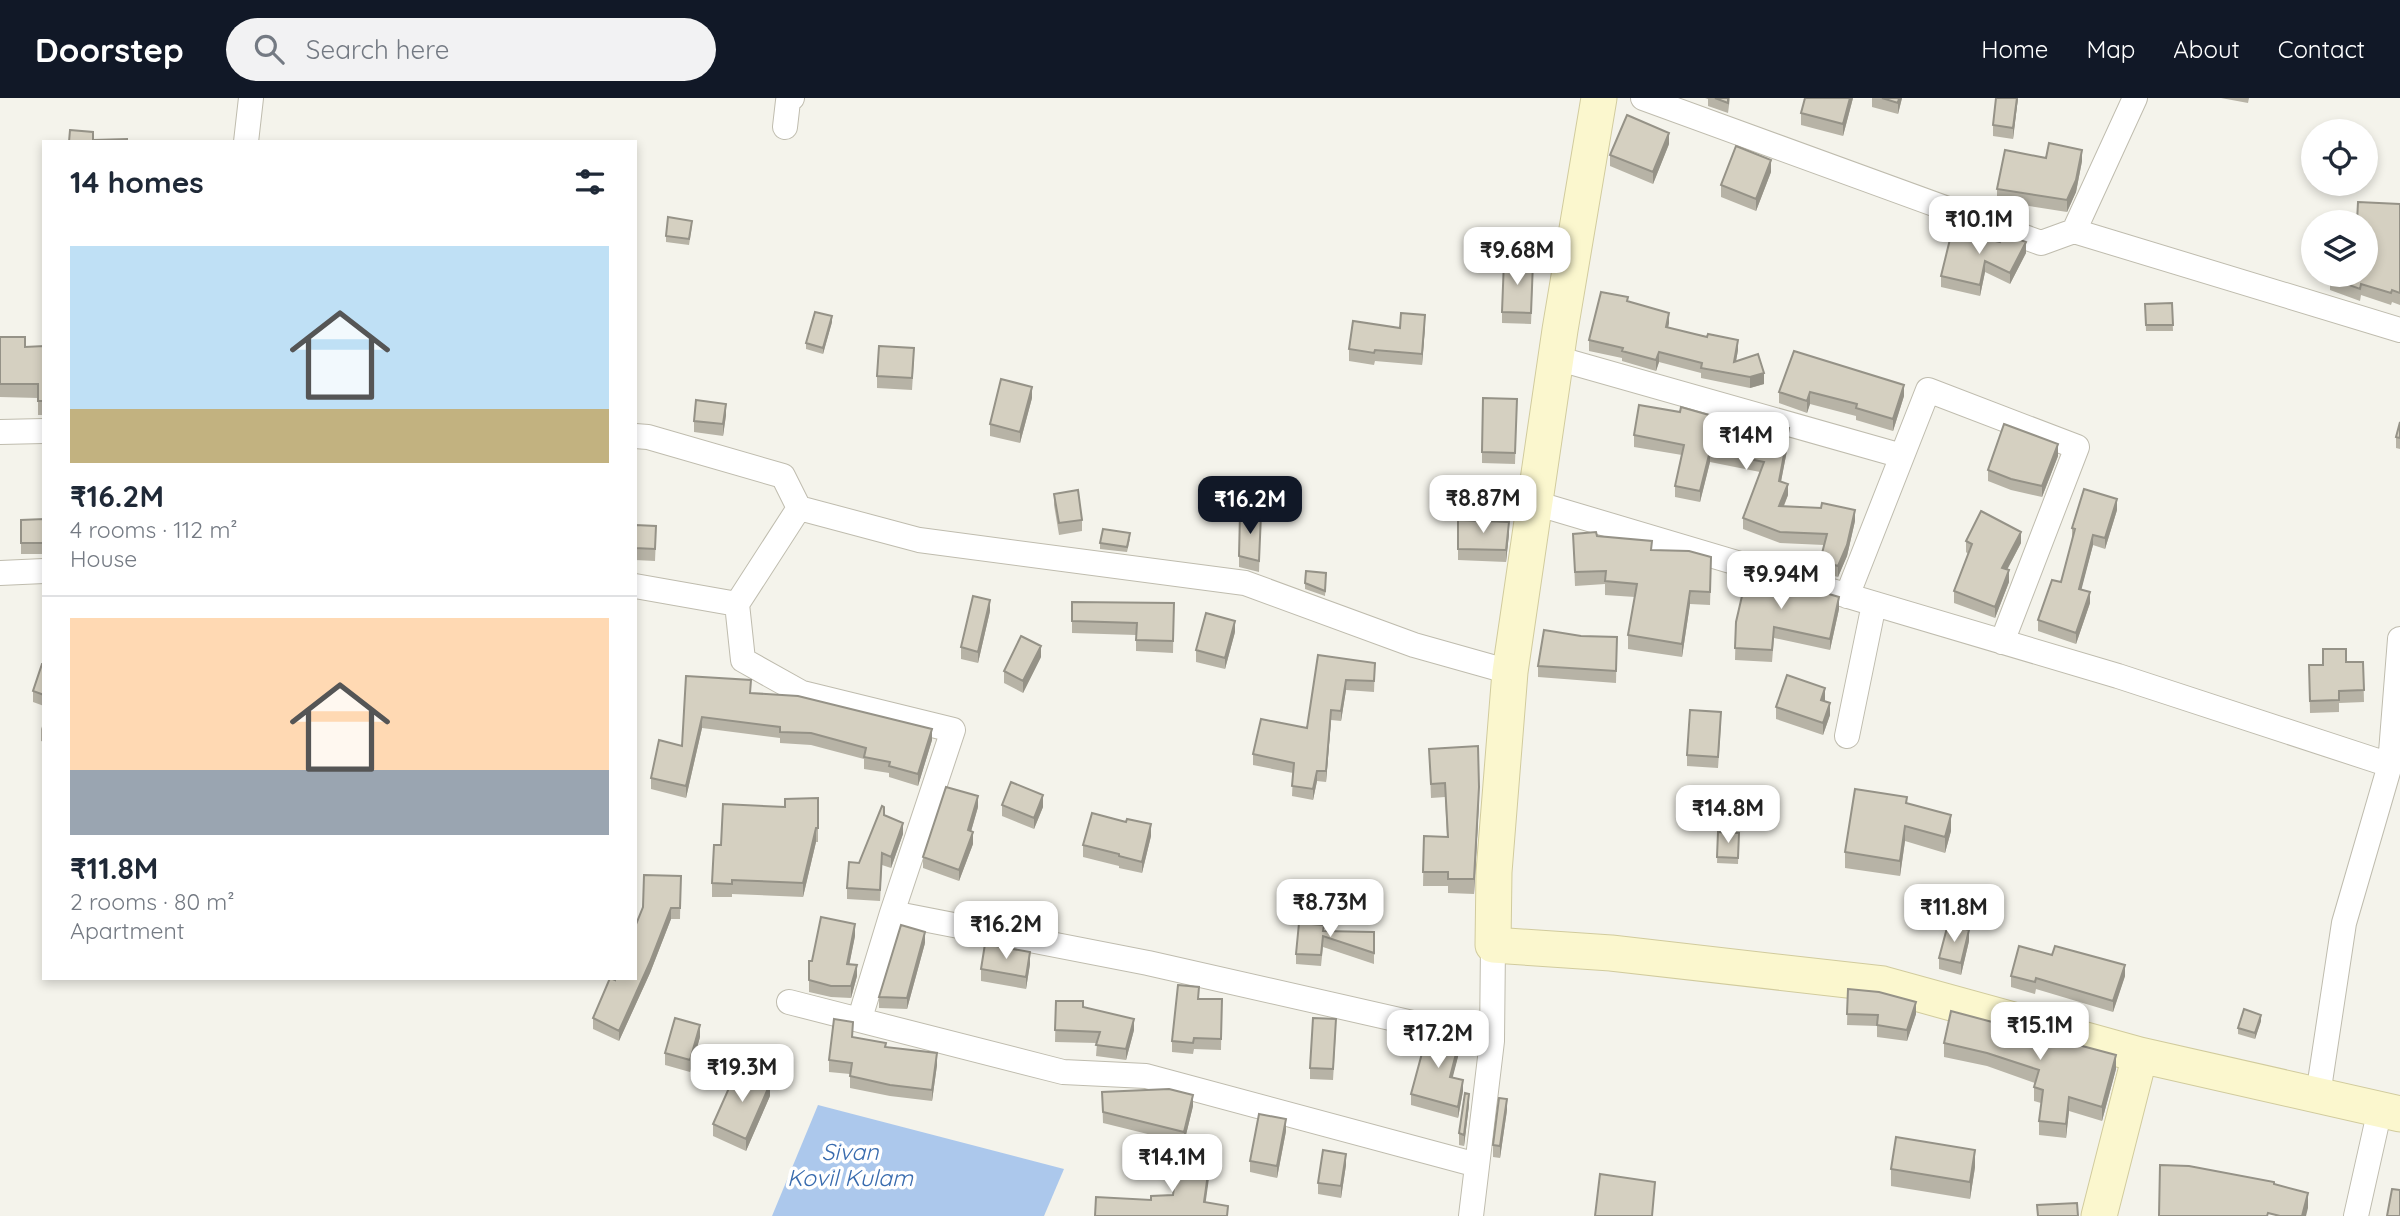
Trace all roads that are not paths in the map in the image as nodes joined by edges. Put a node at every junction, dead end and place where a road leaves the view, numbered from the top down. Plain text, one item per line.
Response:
1 (251, 98) edge
2 (792, 98) edge
3 (1599, 98) edge
4 (1643, 98) edge
5 (2134, 98) edge
6 (785, 127) dead end
7 (246, 140) edge
8 (2074, 231) junction
9 (2400, 330) edge
10 (1556, 358) junction
11 (42, 431) edge
12 (0, 432) edge
13 (637, 436) edge
14 (1902, 456) junction
15 (1535, 503) junction
16 (799, 508) junction
17 (42, 571) edge
18 (0, 573) edge
19 (637, 586) edge
20 (1847, 596) junction
21 (737, 604) junction
22 (1874, 604) junction
23 (2400, 639) edge
24 (2002, 642) junction
25 (1510, 672) junction
26 (1847, 736) dead end
27 (2389, 765) junction
28 (892, 913) junction
29 (1493, 945) junction
30 (789, 1002) dead end
31 (860, 1018) junction
32 (1492, 1041) junction
33 (2140, 1055) junction
34 (2318, 1096) junction
35 (2390, 1111) edge
36 (1477, 1165) junction
37 (1471, 1216) edge
38 (2099, 1216) edge
39 (2356, 1216) edge

1 - 7 street
2 - 6 street
3 - 10 street
4 - 8 street
5 - 8 street
8 - 9 street
10 - 14 street
10 - 15 street
11 - 12 street
13 - 16 street
14 - 20 street
14 - 24 street
15 - 20 street
15 - 25 street
16 - 21 street
16 - 25 street
17 - 18 street
19 - 21 street
20 - 22 street
21 - 28 street
22 - 24 street
22 - 26 street
23 - 27 street
24 - 27 street
25 - 29 street
27 - 34 street
28 - 31 street
28 - 32 street
29 - 32 street
29 - 33 street
30 - 31 street
31 - 36 street
32 - 36 street
33 - 34 street
33 - 38 street
34 - 35 street
35 - 39 street
36 - 37 street

